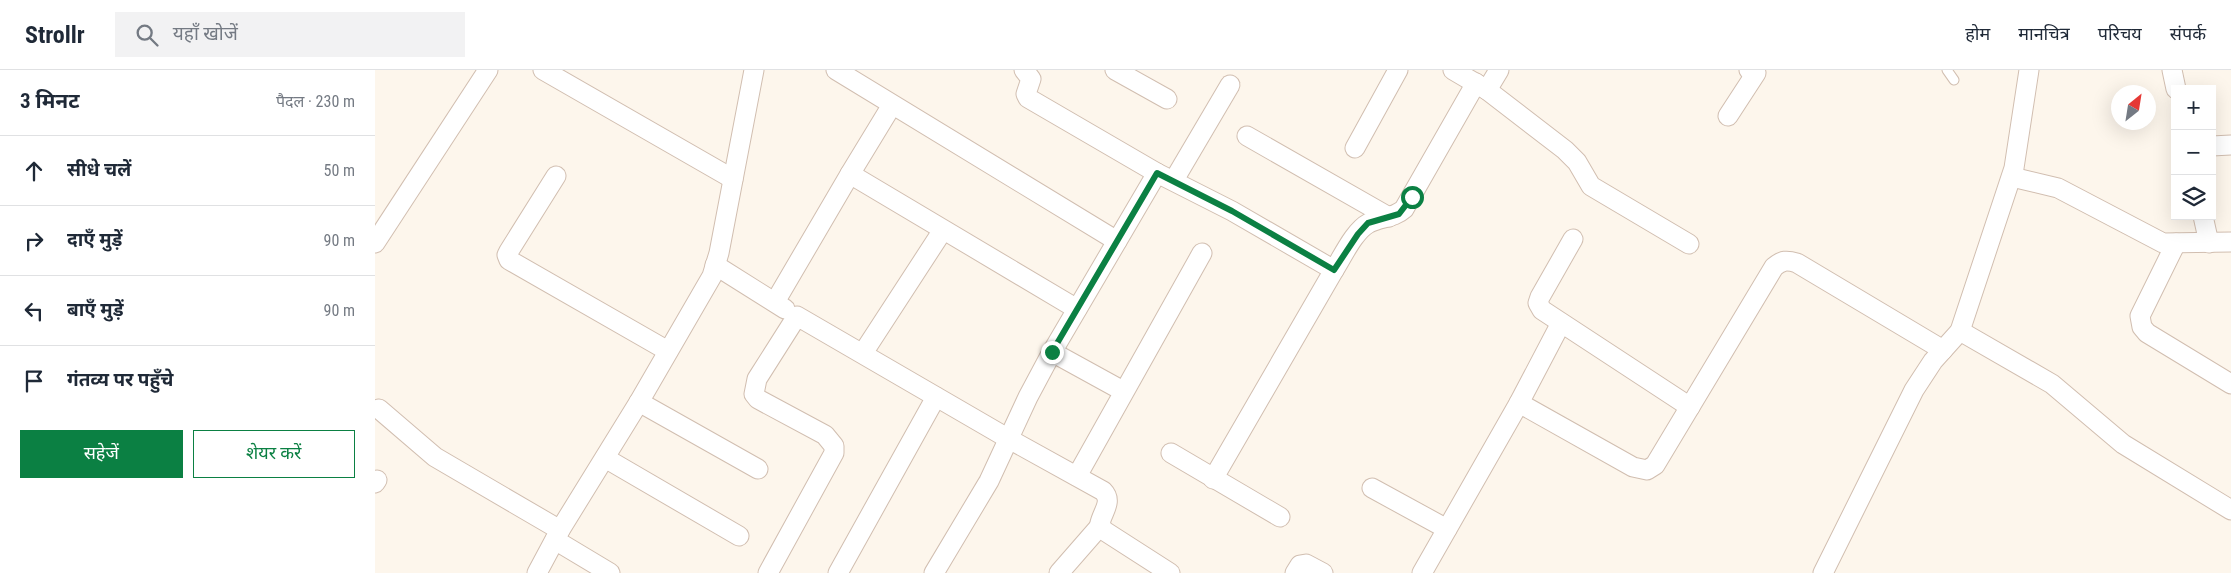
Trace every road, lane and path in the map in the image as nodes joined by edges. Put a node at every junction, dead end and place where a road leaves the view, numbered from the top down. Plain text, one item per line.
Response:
1 (488, 70) edge
2 (543, 70) edge
3 (754, 70) edge
4 (836, 70) edge
5 (1115, 70) edge
6 (1398, 70) edge
7 (1453, 70) edge
8 (1499, 70) edge
9 (1947, 70) edge
10 (2029, 70) edge
11 (2172, 70) edge
12 (1754, 71) edge
13 (1031, 73) edge
14 (1954, 80) dead end
15 (1230, 84) dead end
16 (2175, 85) edge
17 (1481, 87) junction
18 (1167, 100) dead end
19 (892, 105) junction
20 (1728, 116) dead end
21 (1247, 136) dead end
22 (2231, 145) edge
23 (2216, 146) edge
24 (1355, 148) dead end
25 (850, 174) junction
26 (556, 176) dead end
27 (2012, 176) junction
28 (1165, 177) junction
29 (733, 179) junction
30 (1389, 217) junction
31 (2204, 220) edge
32 (943, 230) junction
33 (1573, 239) dead end
34 (1117, 241) junction
35 (2231, 242) edge
36 (375, 243) edge
37 (2176, 243) junction
38 (2209, 243) junction
39 (1689, 244) dead end
40 (1202, 253) dead end
41 (715, 265) junction
42 (1334, 270) junction
43 (775, 302) junction
44 (1077, 309) junction
45 (797, 316) junction
46 (1561, 323) junction
47 (1960, 331) junction
48 (1943, 350) junction
49 (668, 352) junction
50 (1052, 352) junction
51 (863, 353) junction
52 (2231, 384) edge
53 (1123, 391) junction
54 (936, 396) junction
55 (639, 402) junction
56 (1519, 403) junction
57 (1690, 407) junction
58 (379, 409) dead end
59 (1009, 439) junction
60 (1171, 453) dead end
61 (605, 458) junction
62 (758, 469) dead end
63 (1077, 476) junction
64 (1213, 478) junction
65 (1373, 488) dead end
66 (2231, 510) edge
67 (1280, 517) dead end
68 (1100, 526) junction
69 (1447, 529) junction
70 (558, 535) junction
71 (739, 536) dead end
72 (600, 570) edge
73 (1161, 571) edge
74 (537, 573) edge
75 (768, 573) edge
76 (838, 573) edge
77 (934, 573) edge
78 (1059, 573) edge
79 (1295, 573) edge
80 (1323, 573) edge
81 (1422, 573) edge
82 (1823, 573) edge

1 - 36 street
2 - 29 street
3 - 29 street
4 - 19 street
5 - 18 street
6 - 24 street
7 - 17 street
8 - 17 street
9 - 14 lane
10 - 27 street
11 - 16 street
12 - 20 street
13 - 28 street
15 - 28 street
17 - 30 street
17 - 39 street
19 - 25 street
19 - 34 street
21 - 30 street
22 - 23 street
25 - 32 street
25 - 43 street
26 - 49 street
27 - 37 street
27 - 47 street
28 - 34 street
28 - 42 street
29 - 41 street
30 - 42 street
31 - 38 street
32 - 44 street
32 - 51 street
33 - 46 street
34 - 44 street
35 - 38 street
37 - 38 street
37 - 52 street
40 - 53 street
41 - 43 street
41 - 49 street
42 - 64 street
43 - 45 street
44 - 50 street
45 - 51 street
45 - 75 street
46 - 56 street
46 - 57 street
47 - 48 street
47 - 66 street
48 - 57 street
48 - 82 street
49 - 55 street
50 - 53 street
50 - 59 street
51 - 54 street
53 - 63 street
54 - 59 street
54 - 76 street
55 - 61 street
55 - 62 street
56 - 57 street
56 - 69 street
58 - 70 street
59 - 63 street
59 - 77 street
60 - 64 street
61 - 70 street
61 - 71 street
63 - 68 street
64 - 67 street
65 - 69 street
68 - 73 street
68 - 78 street
69 - 81 street
70 - 72 street
70 - 74 street
79 - 80 street

